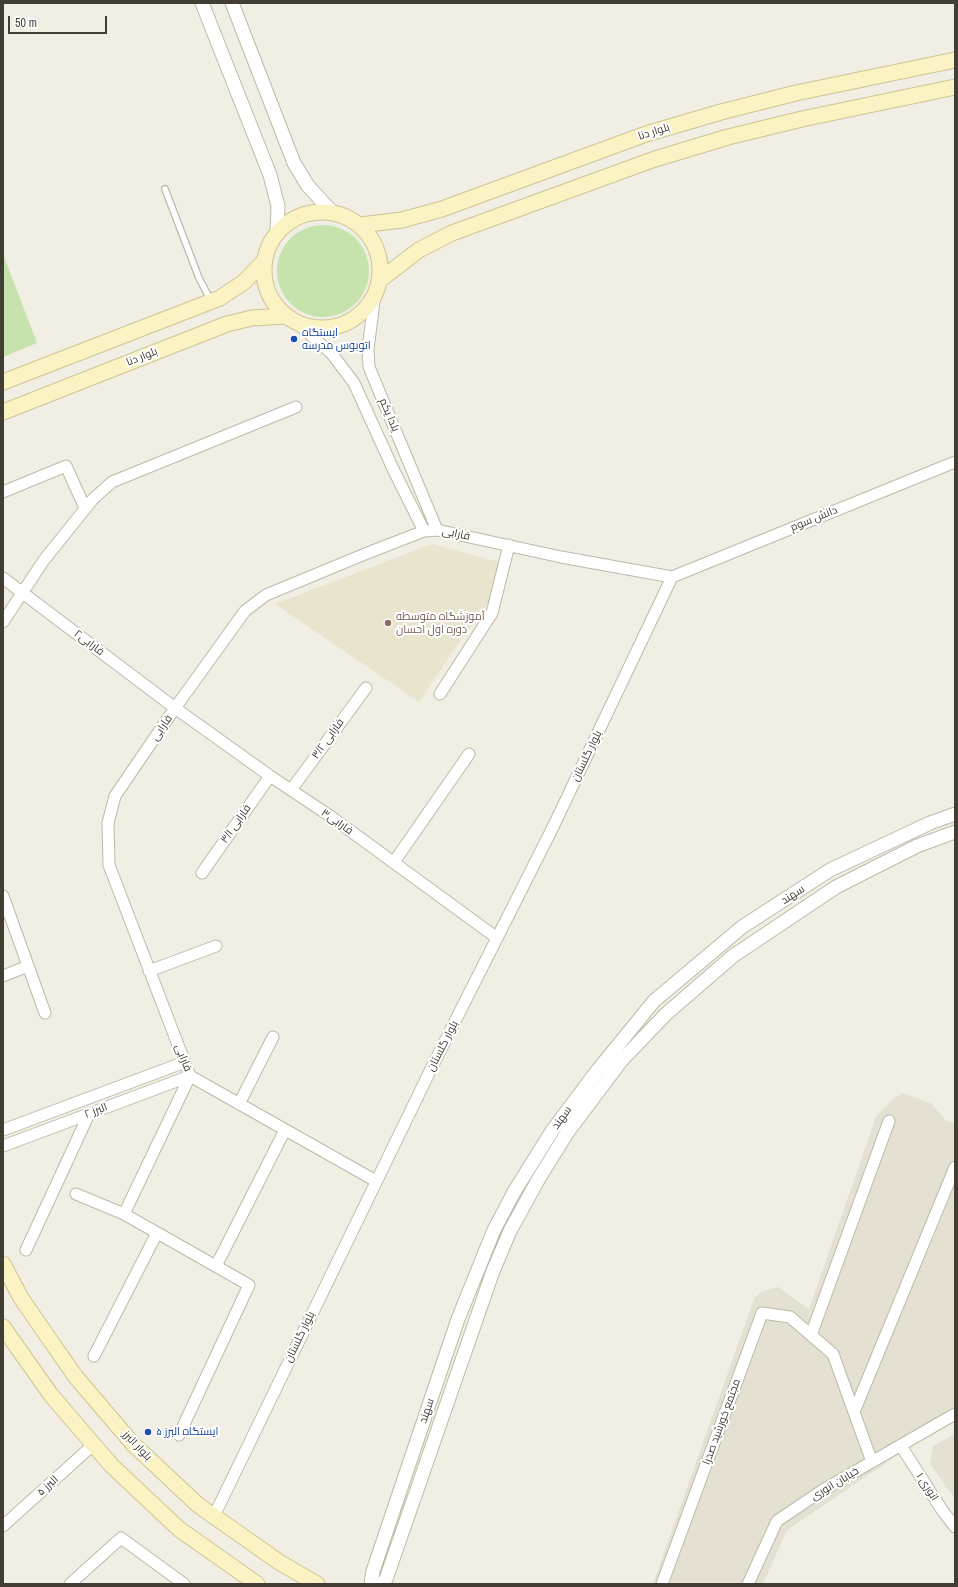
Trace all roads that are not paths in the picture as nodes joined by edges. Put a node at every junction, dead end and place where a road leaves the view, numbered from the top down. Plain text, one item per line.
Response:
1 (202, 3) edge
2 (232, 3) edge
3 (955, 60) edge
4 (955, 87) edge
5 (165, 189) dead end
6 (332, 212) junction
7 (360, 225) junction
8 (277, 233) junction
9 (264, 261) junction
10 (380, 280) junction
11 (376, 294) junction
12 (211, 301) junction
13 (285, 316) junction
14 (298, 324) junction
15 (3, 382) edge
16 (296, 407) dead end
17 (3, 412) edge
18 (955, 462) edge
19 (3, 492) edge
20 (85, 508) junction
21 (437, 530) junction
22 (424, 531) junction
23 (509, 546) junction
24 (672, 577) junction
25 (3, 578) edge
26 (23, 592) junction
27 (3, 622) edge
28 (366, 688) dead end
29 (440, 694) dead end
30 (175, 708) junction
31 (469, 754) dead end
32 (270, 776) junction
33 (291, 790) junction
34 (955, 814) edge
35 (955, 832) edge
36 (394, 862) junction
37 (202, 873) dead end
38 (3, 896) edge
39 (497, 938) junction
40 (216, 946) dead end
41 (28, 966) junction
42 (149, 971) junction
43 (3, 976) edge
44 (45, 1013) dead end
45 (273, 1037) dead end
46 (184, 1062) junction
47 (190, 1076) junction
48 (239, 1104) junction
49 (89, 1114) junction
50 (890, 1121) dead end
51 (3, 1130) edge
52 (285, 1130) junction
53 (3, 1146) edge
54 (955, 1167) edge
55 (376, 1182) junction
56 (76, 1194) dead end
57 (124, 1214) junction
58 (157, 1233) junction
59 (26, 1250) dead end
60 (3, 1264) edge
61 (216, 1266) junction
62 (3, 1327) edge
63 (811, 1335) junction
64 (94, 1356) dead end
65 (854, 1412) junction
66 (955, 1414) edge
67 (178, 1435) dead end
68 (93, 1445) junction
69 (901, 1446) junction
70 (872, 1462) junction
71 (214, 1516) junction
72 (3, 1526) edge
73 (955, 1527) edge
74 (70, 1584) edge
75 (184, 1584) edge
76 (257, 1584) edge
77 (317, 1584) edge
78 (371, 1584) edge
79 (382, 1584) edge
80 (662, 1584) edge
81 (748, 1584) edge

1 - 8 street
2 - 6 street
3 - 7 main road, بلوار دنا
4 - 10 main road
5 - 12 lane
6 - 7 main road
6 - 8 main road
7 - 10 main road
8 - 9 main road
9 - 12 main road
9 - 13 main road
10 - 11 main road
11 - 14 main road
11 - 21 street, یلدا یکم
12 - 15 main road
13 - 14 main road
13 - 17 main road, بلوار دنا
14 - 22 street, یلدا یکم
16 - 20 street
18 - 24 street, دانش سوم
19 - 20 street
20 - 26 street
21 - 22 street, فارابی
21 - 23 street, فارابی
22 - 30 street, فارابی
23 - 24 street, فارابی
23 - 29 street
24 - 39 street, بلوار گلستان
25 - 26 street, فارابی۲
26 - 27 street
26 - 30 street, فارابی۲
28 - 33 street, فارابی ۳/۲
30 - 32 street, فارابی۳
30 - 42 street, فارابی
31 - 36 street
32 - 33 street, فارابی۳
32 - 37 street, فارابی ۳/۱
33 - 36 street, فارابی۳
34 - 78 street, سهند
35 - 79 street, سهند
36 - 39 street, فارابی۳
38 - 41 street
39 - 55 street, بلوار گلستان
40 - 42 street
41 - 43 street
41 - 44 street
42 - 46 street, فارابی
45 - 48 street
46 - 47 street, فارابی
46 - 51 street, البرز ۲
47 - 48 street, فارابی
47 - 49 street, البرز ۲
47 - 57 street
48 - 52 street, فارابی
49 - 53 street, البرز ۲
49 - 59 street
50 - 63 street
52 - 55 street, فارابی
52 - 61 street
54 - 65 street
55 - 71 street, بلوار گلستان
56 - 57 street
57 - 58 street
58 - 61 street
58 - 64 street
60 - 71 main road, بلوار البرز
61 - 67 street
62 - 68 main road
63 - 65 street, مجتمع خورشید صدرا
63 - 80 street, مجتمع خورشید صدرا
65 - 70 street, مجتمع خورشید صدرا
66 - 69 street, خیابان انوری
68 - 72 street, البرز ۵
68 - 76 main road
69 - 70 street, خیابان انوری
69 - 73 street, انوری ۱
70 - 81 street, خیابان انوری
71 - 77 main road, بلوار البرز
74 - 75 street

